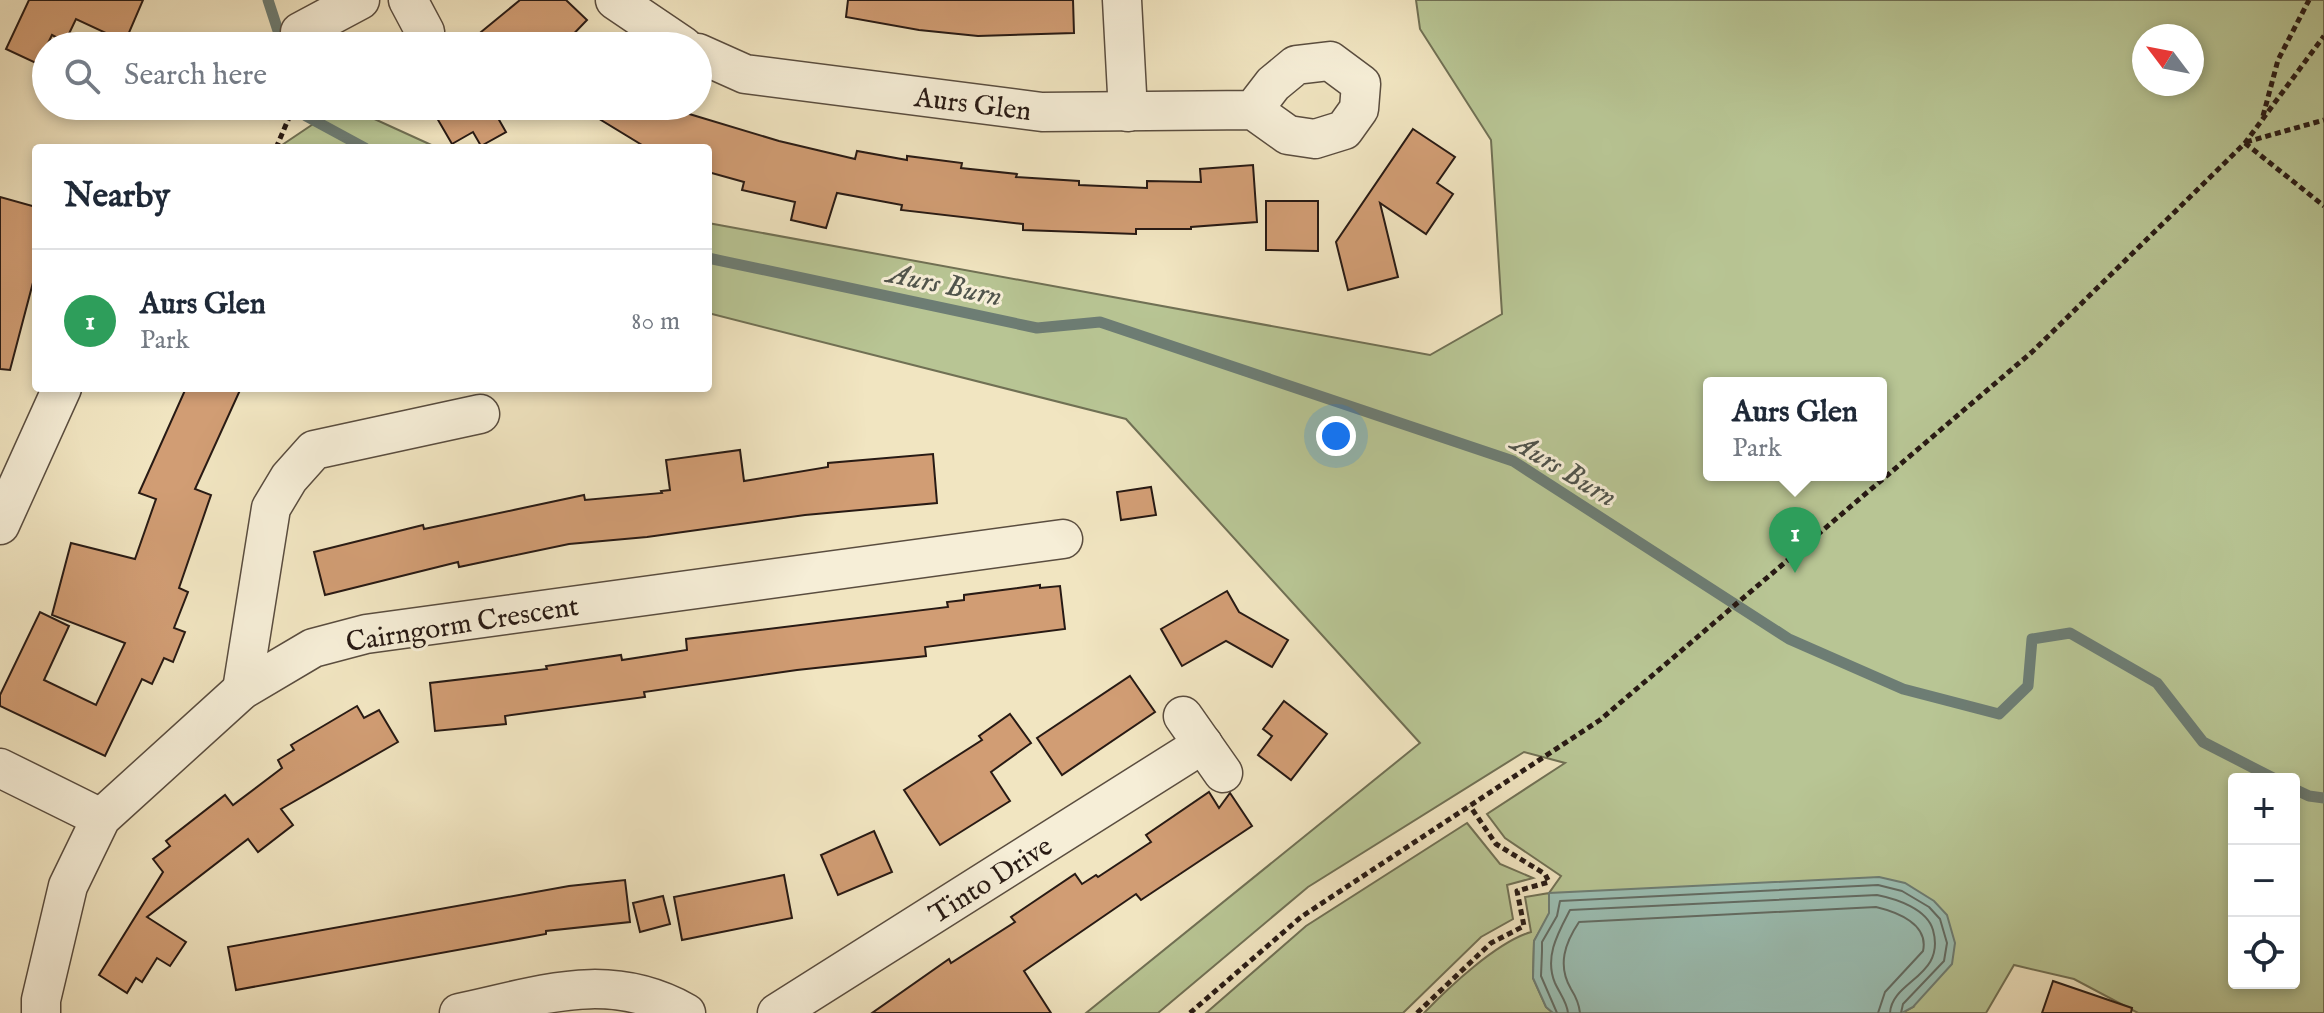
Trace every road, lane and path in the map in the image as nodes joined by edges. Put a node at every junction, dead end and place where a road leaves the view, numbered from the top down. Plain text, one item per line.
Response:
1 (360, 0) edge
2 (615, 0) edge
3 (1122, 0) edge
4 (2309, 0) edge
5 (300, 32) dead end
6 (662, 32) edge
7 (2324, 36) edge
8 (712, 59) edge
9 (1253, 110) dead end
10 (1128, 112) junction
11 (288, 120) edge
12 (2324, 120) edge
13 (2261, 121) junction
14 (2245, 143) junction
15 (278, 144) edge
16 (2324, 206) edge
17 (60, 392) edge
18 (480, 414) dead end
19 (1887, 476) edge
20 (1881, 481) edge
21 (0, 525) edge
22 (1063, 539) dead end
23 (242, 690) junction
24 (1203, 744) dead end
25 (0, 768) edge
26 (1470, 806) junction
27 (101, 818) junction
28 (41, 1013) edge
29 (459, 1013) edge
30 (686, 1013) edge
31 (777, 1013) edge
32 (1190, 1013) edge
33 (1417, 1013) edge

1 - 5 street
2 - 6 street
3 - 10 street
4 - 13 path
7 - 13 path
8 - 10 street, Aurs Glen
9 - 10 street, Aurs Glen
11 - 15 path
12 - 14 path
13 - 14 path
14 - 16 path
14 - 19 path
17 - 21 street
18 - 23 street
20 - 26 path
22 - 23 street, Cairngorm Crescent
23 - 27 street, Cairngorm Crescent
24 - 31 street, Tinto Drive
25 - 27 street
26 - 32 path
26 - 33 path
27 - 28 street, Cairngorm Crescent
29 - 30 street

